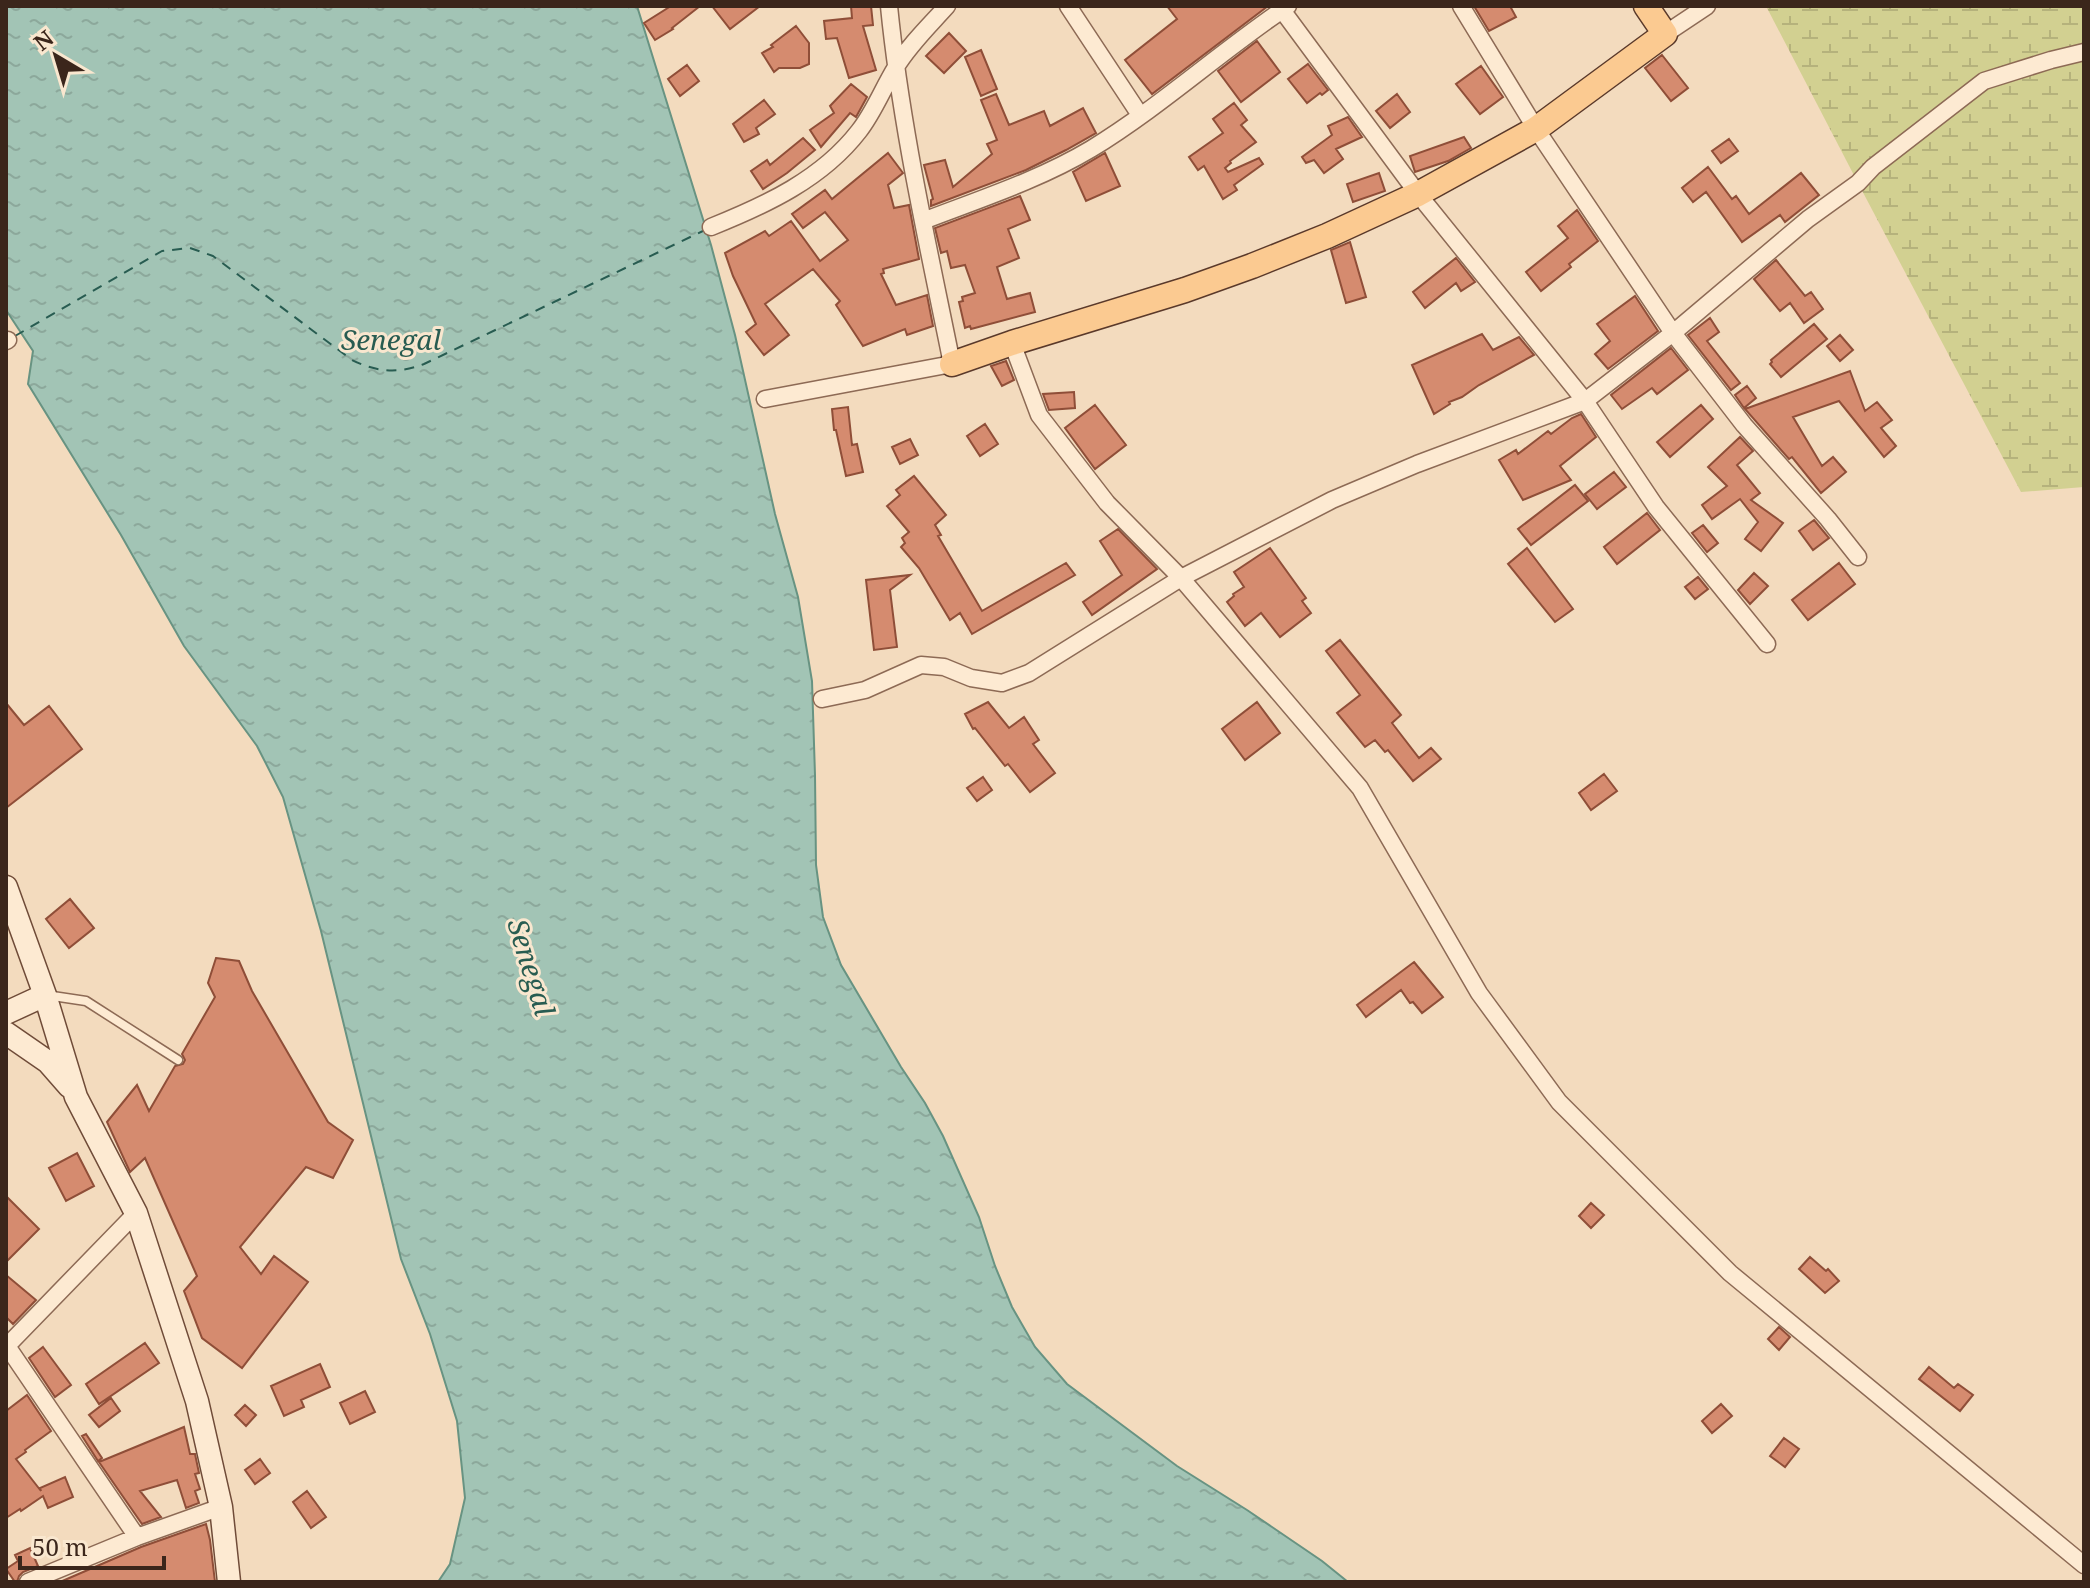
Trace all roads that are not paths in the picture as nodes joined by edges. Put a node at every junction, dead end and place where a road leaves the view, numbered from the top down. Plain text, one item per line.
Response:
1 (889, 6) edge
2 (947, 6) edge
3 (1068, 6) edge
4 (1461, 6) edge
5 (1646, 6) edge
6 (1707, 6) edge
7 (1283, 7) edge
8 (1665, 34) junction
9 (2084, 52) edge
10 (895, 67) junction
11 (1140, 115) junction
12 (1536, 129) junction
13 (1418, 194) junction
14 (923, 221) junction
15 (711, 227) dead end
16 (1673, 333) junction
17 (1012, 343) junction
18 (952, 364) junction
19 (765, 399) dead end
20 (1585, 401) junction
21 (1858, 557) dead end
22 (1181, 578) junction
23 (1767, 644) dead end
24 (822, 699) dead end
25 (6, 887) edge
26 (45, 995) junction
27 (6, 1013) edge
28 (6, 1033) edge
29 (178, 1060) dead end
30 (76, 1097) junction
31 (136, 1213) junction
32 (7, 1346) edge
33 (221, 1507) junction
34 (137, 1537) junction
35 (2084, 1565) edge
36 (28, 1582) edge
37 (229, 1582) edge

1 - 10 street
2 - 10 street
3 - 11 street
4 - 12 street
5 - 8 main road
6 - 8 street
7 - 11 street
7 - 13 street
8 - 12 main road
9 - 16 street
10 - 14 street
10 - 15 street
11 - 14 street
12 - 13 main road
12 - 16 street
13 - 17 main road
13 - 20 street
14 - 18 street
16 - 20 street
16 - 21 street
17 - 18 main road
17 - 22 street
18 - 19 street
20 - 22 street
20 - 23 street
22 - 24 street
22 - 35 street
25 - 26 street
26 - 27 street
26 - 29 lane
26 - 30 street
28 - 30 street
30 - 31 street
31 - 32 street
31 - 33 street
32 - 34 street
33 - 34 street
33 - 37 street
34 - 36 street

